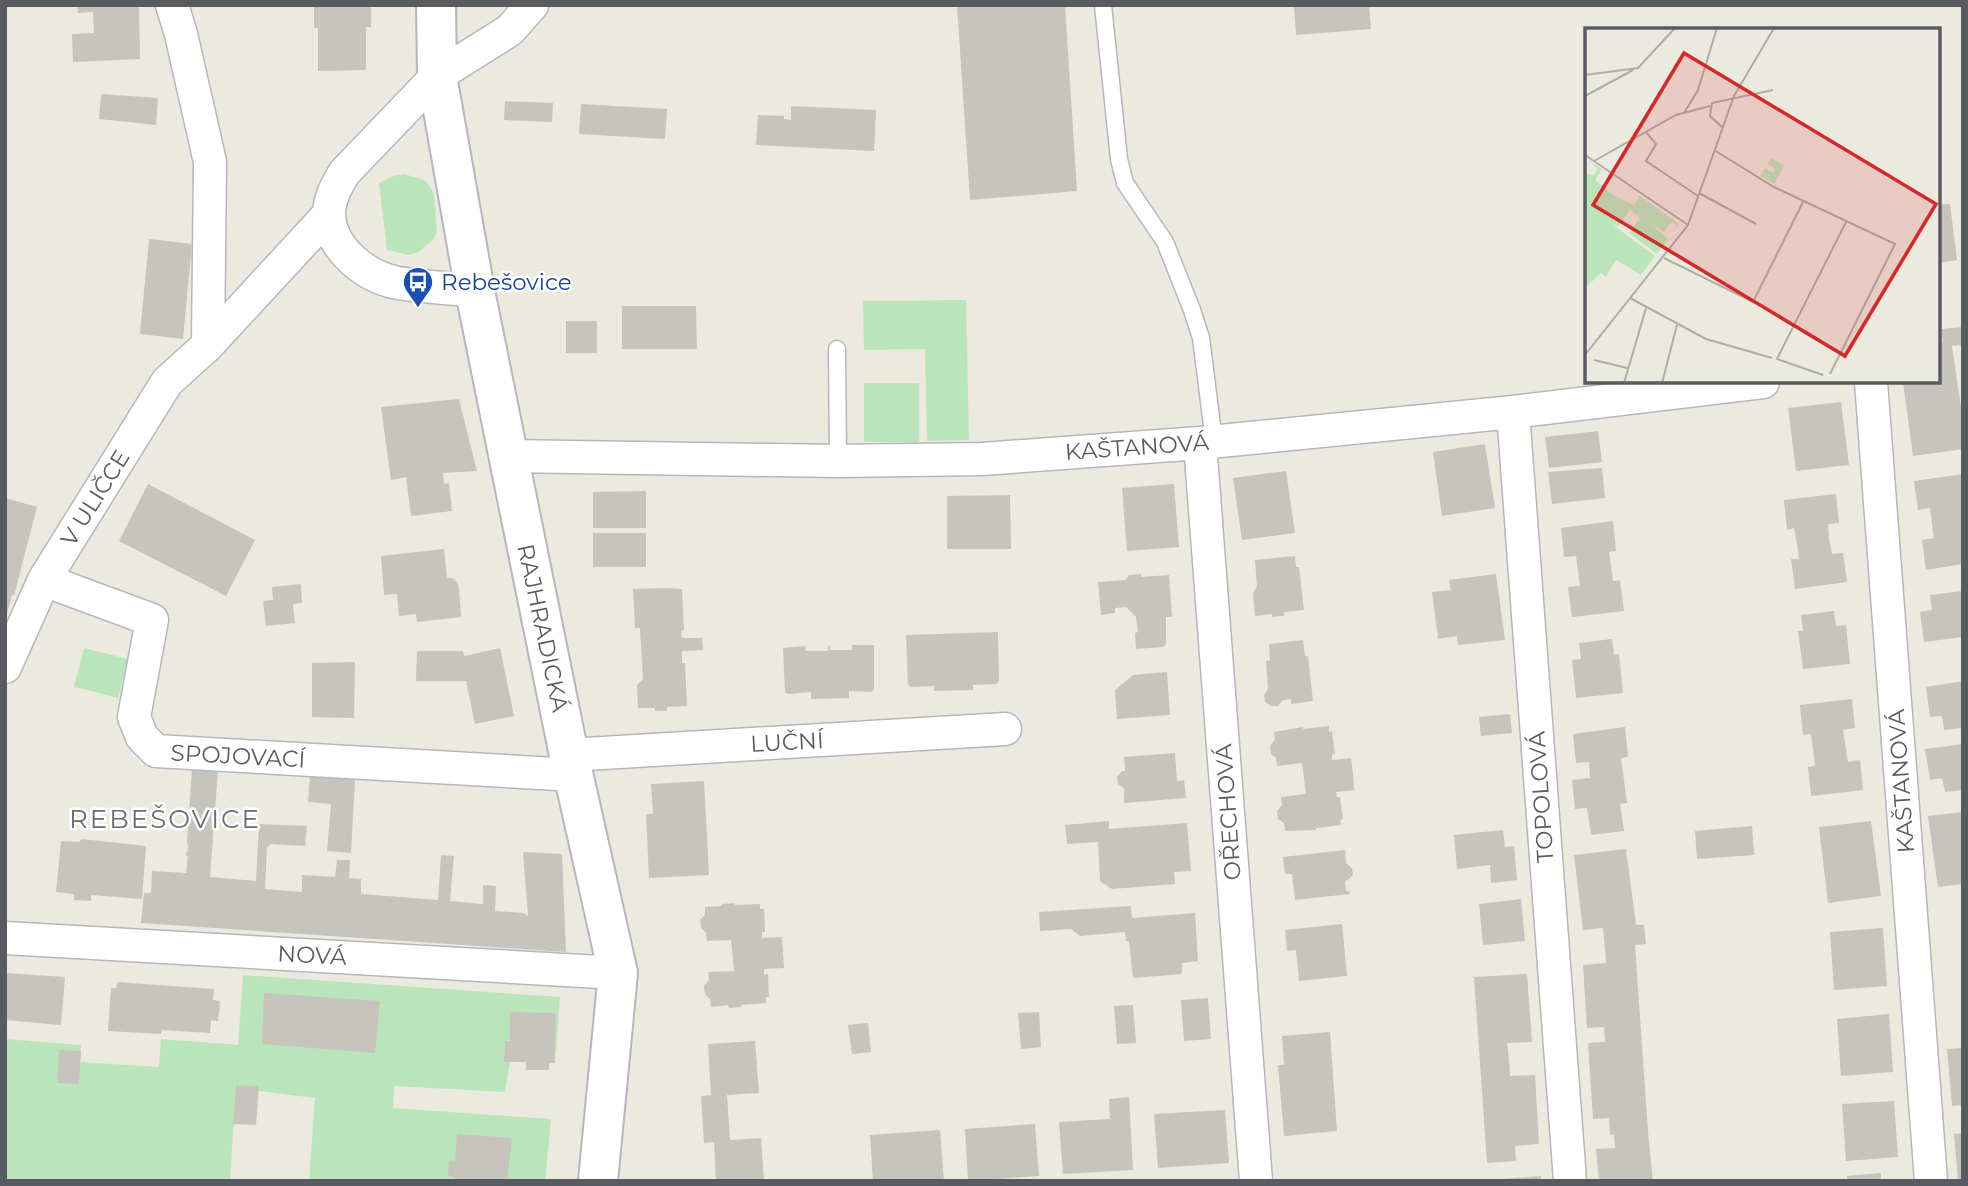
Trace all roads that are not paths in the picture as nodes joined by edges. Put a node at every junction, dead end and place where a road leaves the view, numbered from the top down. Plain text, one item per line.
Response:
1 (172, 5) edge
2 (436, 5) edge
3 (532, 5) edge
4 (1103, 5) edge
5 (437, 76) junction
6 (329, 214) junction
7 (475, 291) junction
8 (208, 345) junction
9 (837, 349) dead end
10 (1755, 383) edge
11 (1871, 383) edge
12 (1513, 412) junction
13 (1207, 442) junction
14 (508, 456) junction
15 (838, 461) junction
16 (44, 580) junction
17 (5, 667) edge
18 (1005, 729) dead end
19 (572, 765) junction
20 (5, 937) edge
21 (618, 973) junction
22 (598, 1181) edge
23 (1256, 1181) edge
24 (1570, 1181) edge
25 (1931, 1181) edge

1 - 8 street
2 - 5 street, RAJHRADICKÁ
3 - 5 street, V ULIČCE
4 - 13 lane
5 - 6 street, V ULIČCE
5 - 7 street, RAJHRADICKÁ
6 - 7 street
6 - 8 street, V ULIČCE
7 - 14 street, RAJHRADICKÁ
8 - 16 street, V ULIČCE
9 - 15 lane
10 - 12 street, KAŠTANOVÁ
11 - 25 street, KAŠTANOVÁ
12 - 13 street, KAŠTANOVÁ
12 - 24 street, TOPOLOVÁ
13 - 15 street, KAŠTANOVÁ
13 - 23 street, OŘECHOVÁ
14 - 15 street, KAŠTANOVÁ
14 - 19 street, RAJHRADICKÁ
16 - 17 street, V ULIČCE
16 - 19 street, SPOJOVACÍ
18 - 19 street, LUČNÍ
19 - 21 street, RAJHRADICKÁ
20 - 21 street, NOVÁ
21 - 22 street, RAJHRADICKÁ

